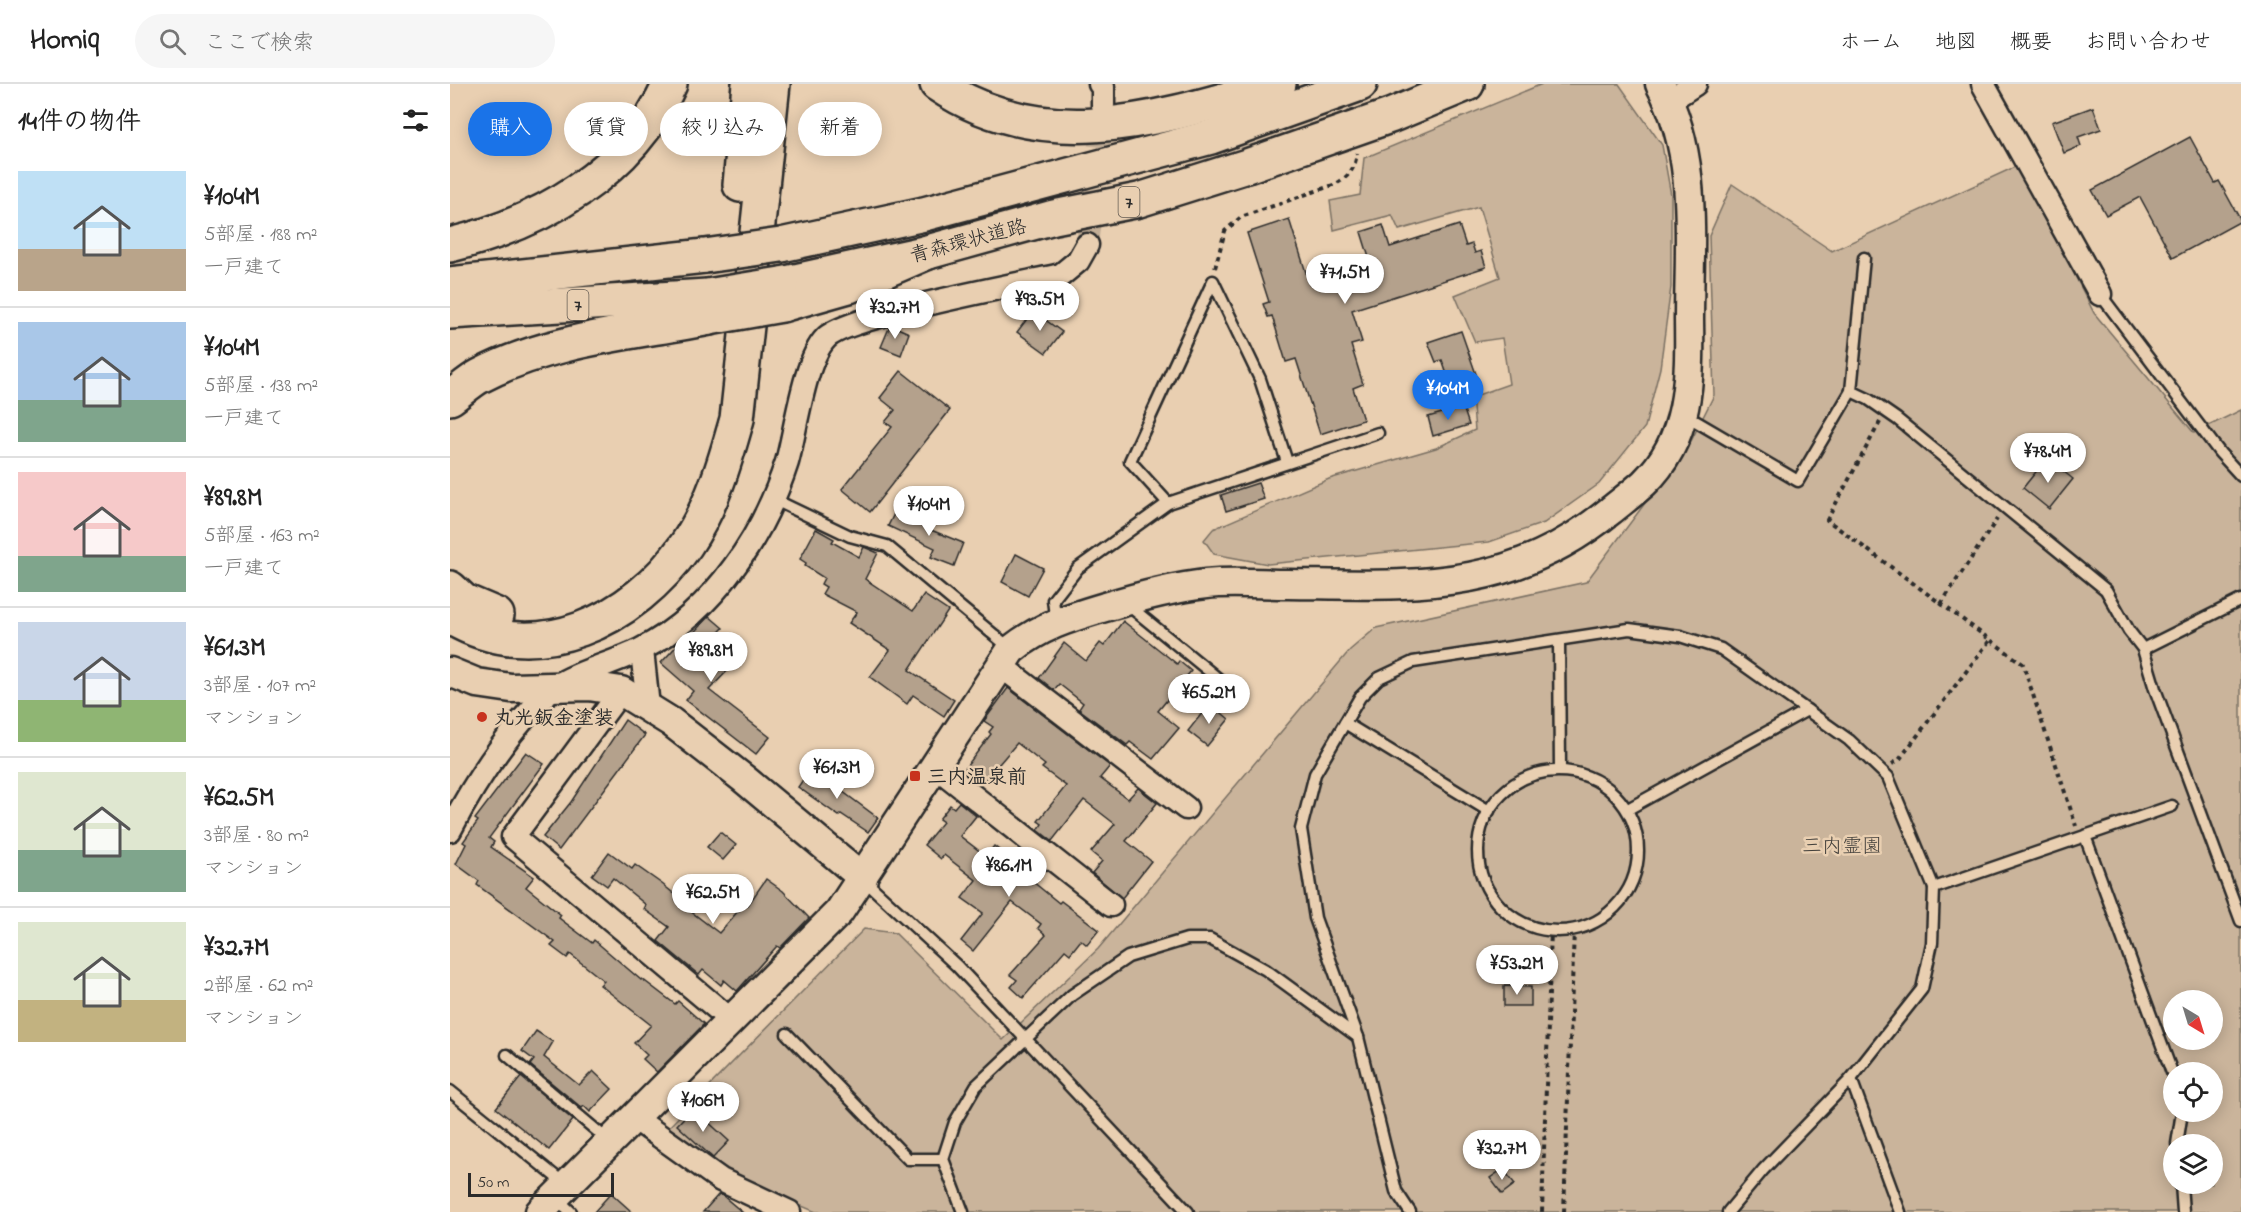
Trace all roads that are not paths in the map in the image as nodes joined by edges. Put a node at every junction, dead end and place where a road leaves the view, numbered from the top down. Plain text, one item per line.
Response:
1 (670, 84) edge
2 (749, 84) edge
3 (773, 84) edge
4 (937, 84) edge
5 (1279, 84) edge
6 (1360, 84) edge
7 (1467, 84) edge
8 (1695, 84) edge
9 (1983, 84) edge
10 (1665, 93) edge
11 (450, 245) edge
12 (1087, 245) tunnel mouth
13 (1864, 258) dead end
14 (450, 284) edge
15 (2100, 294) joint
16 (708, 307) junction
17 (450, 312) edge
18 (1851, 391) junction
19 (450, 398) edge
20 (1684, 415) junction
21 (1378, 433) dead end
22 (1287, 462) junction
23 (2241, 476) edge
24 (773, 499) junction
25 (1168, 503) junction
26 (450, 588) edge
27 (2241, 600) edge
28 (1123, 602) junction
29 (450, 617) edge
30 (1056, 623) junction
31 (1560, 641) junction
32 (2143, 649) junction
33 (642, 650) junction
34 (1006, 658) junction
35 (450, 672) edge
36 (553, 688) junction
37 (621, 691) junction
38 (1237, 694) dead end
39 (648, 707) junction
40 (1807, 710) junction
41 (1345, 723) junction
42 (935, 766) junction
43 (1560, 770) junction
44 (2172, 806) dead end
45 (1186, 808) dead end
46 (1628, 809) junction
47 (1489, 811) junction
48 (450, 830) edge
49 (2083, 837) junction
50 (863, 878) junction
51 (1934, 888) junction
52 (1111, 905) dead end
53 (2241, 921) edge
54 (732, 1022) junction
55 (787, 1034) dead end
56 (1358, 1037) junction
57 (1024, 1038) junction
58 (507, 1055) dead end
59 (2168, 1062) edge
60 (1851, 1078) junction
61 (450, 1090) edge
62 (633, 1117) junction
63 (609, 1141) junction
64 (943, 1159) junction
65 (2182, 1194) edge
66 (558, 1202) edge
67 (789, 1212) edge
68 (963, 1212) edge
69 (1188, 1212) edge
70 (1410, 1212) edge
71 (1728, 1212) edge
72 (1900, 1212) edge
73 (2183, 1212) edge

1 - 11 highway
2 - 26 highway
3 - 29 highway
4 - 5 highway
6 - 14 highway, 青森環状道路 / 7, bridge
7 - 16 highway, 青森環状道路 / 7, bridge
8 - 10 street
9 - 15 street
10 - 20 street
12 - 24 street
13 - 18 lane
15 - 23 lane
16 - 17 highway, 7
16 - 19 highway
18 - 20 lane
18 - 32 lane
20 - 28 street
21 - 22 lane
22 - 25 lane
22 - 25 lane
24 - 33 street
24 - 34 lane
25 - 30 lane
27 - 32 lane
28 - 30 street
28 - 38 lane
30 - 34 street
31 - 40 lane
31 - 41 lane
31 - 43 lane
32 - 53 lane
33 - 36 street
33 - 39 street
34 - 42 street
34 - 45 street
35 - 36 street
36 - 37 street
36 - 48 street
37 - 39 street
37 - 54 street
39 - 50 street
40 - 46 lane
40 - 51 lane
41 - 47 lane
41 - 56 lane
42 - 50 street
42 - 52 street
43 - 46 lane
43 - 47 lane
44 - 49 lane
46 - 47 lane
49 - 51 lane
49 - 59 lane
50 - 54 street
50 - 57 lane
51 - 60 lane
54 - 62 street
55 - 64 lane
56 - 57 lane
56 - 70 lane
57 - 64 lane
57 - 69 lane
58 - 63 lane
60 - 71 lane
60 - 72 lane
61 - 66 lane
62 - 63 street
62 - 67 street
63 - 66 street
64 - 68 lane
65 - 73 lane

